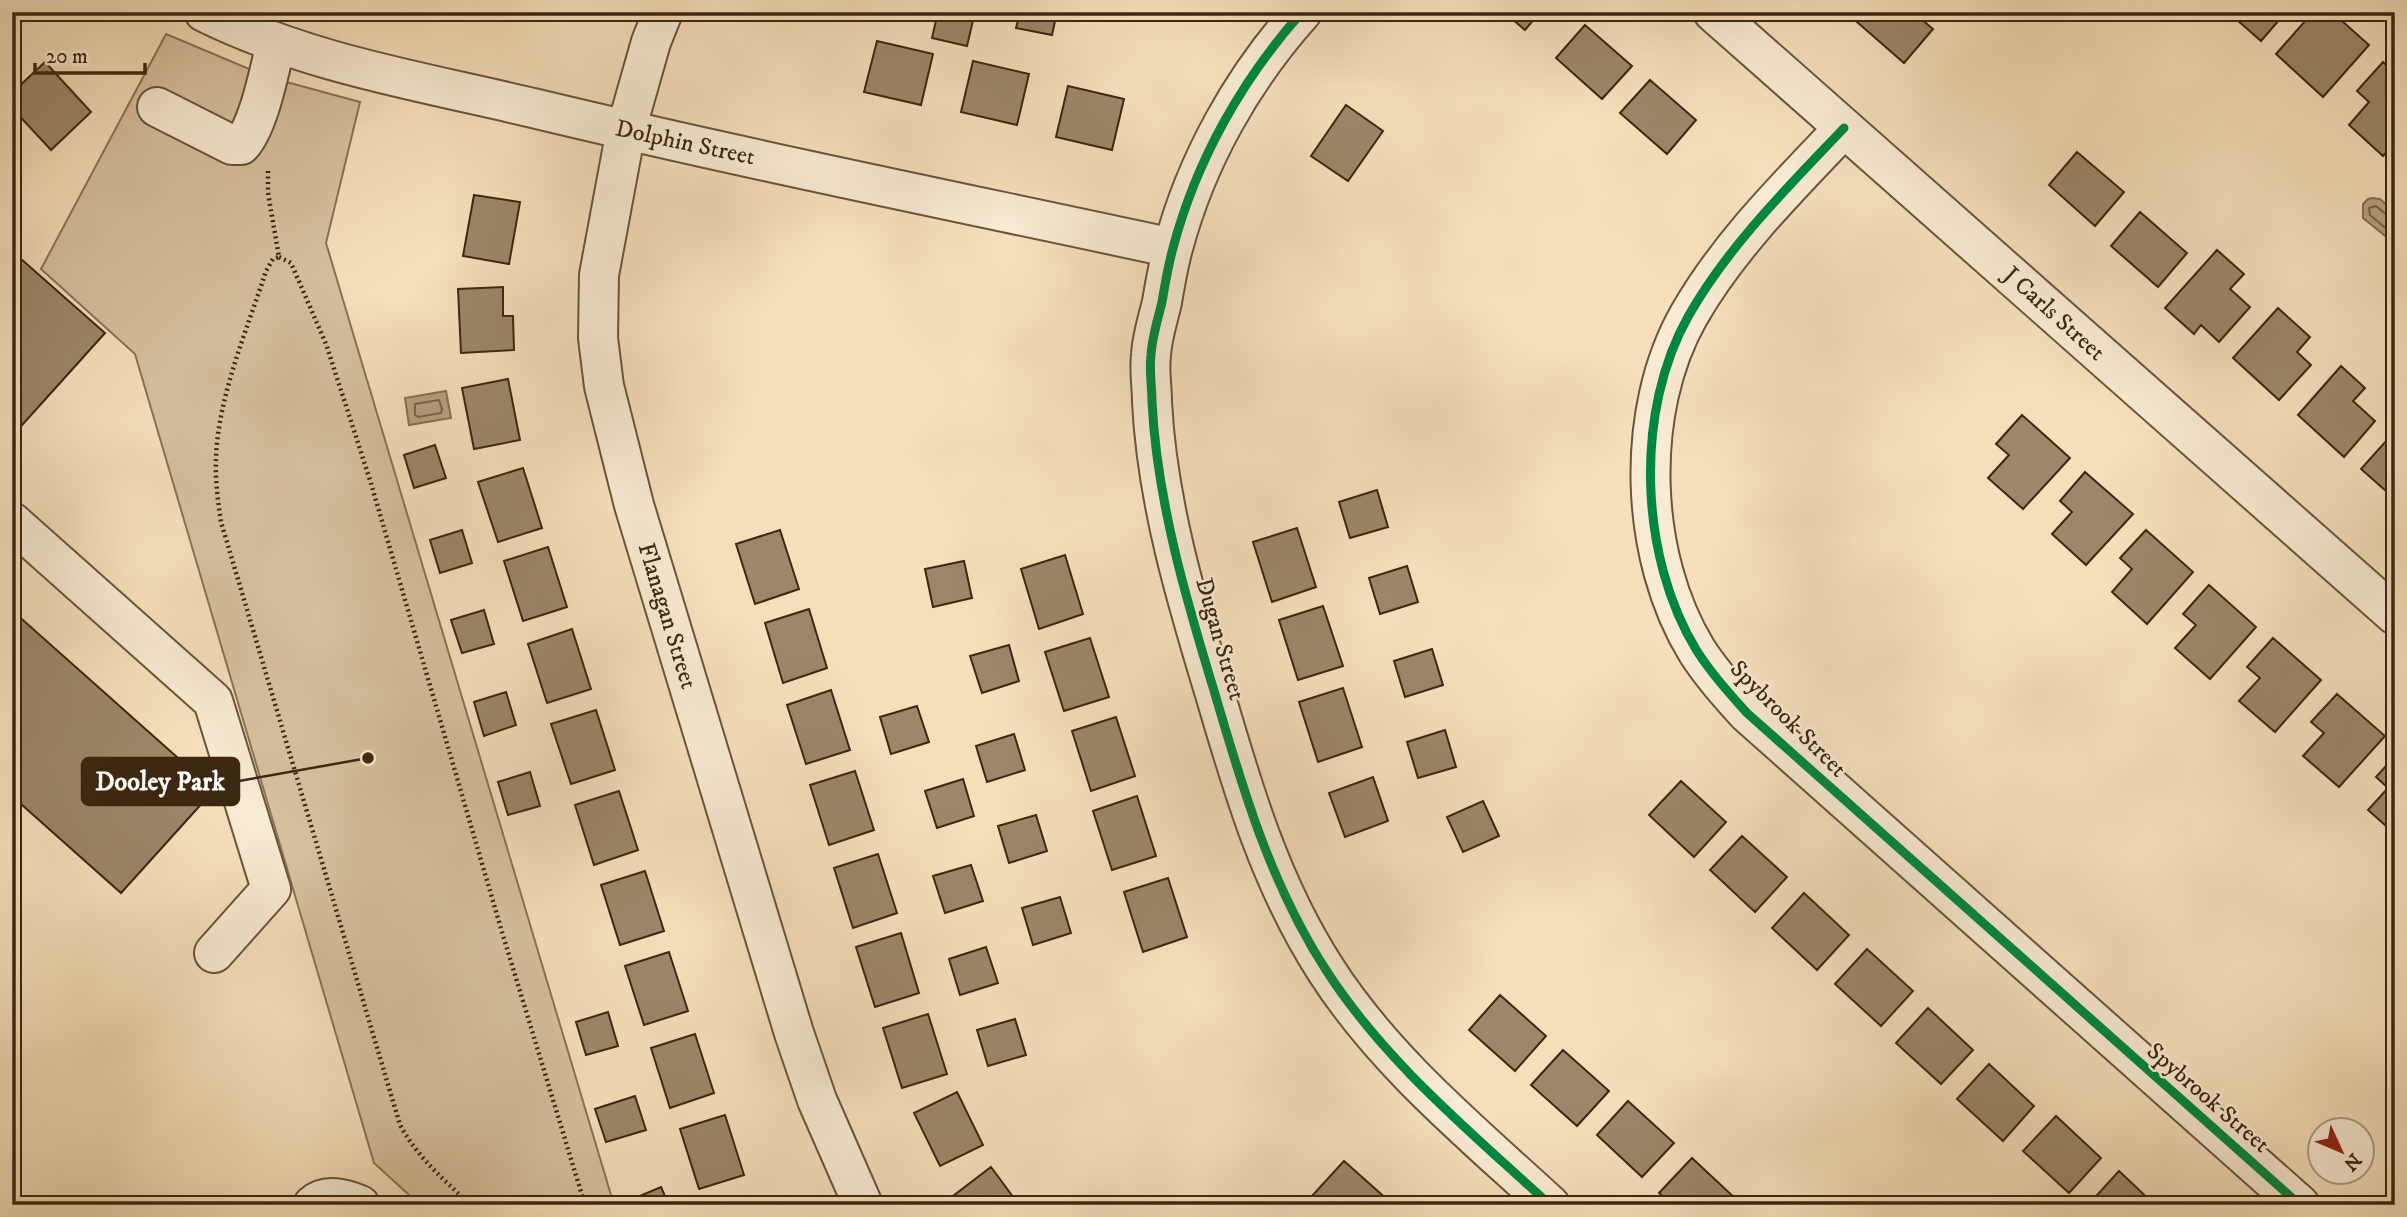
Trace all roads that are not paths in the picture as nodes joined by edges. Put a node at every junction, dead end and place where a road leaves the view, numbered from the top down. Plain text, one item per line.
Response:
1 (204, 12) edge
2 (663, 12) edge
3 (1302, 12) edge
4 (1713, 12) edge
5 (276, 44) junction
6 (157, 107) dead end
7 (1844, 128) junction
8 (626, 130) junction
9 (1172, 248) junction
10 (16, 532) edge
11 (2395, 615) edge
12 (214, 953) dead end
13 (313, 1205) edge
14 (360, 1205) edge
15 (863, 1205) edge
16 (1550, 1205) edge
17 (2300, 1205) edge

1 - 5 street, Dolphin Street
2 - 8 street, Flanagan Street
3 - 9 street, Dugan Street
4 - 7 street, J Carls Street
5 - 6 street
5 - 8 street, Dolphin Street
7 - 11 street, J Carls Street
7 - 17 street, Spybrook Street
8 - 9 street, Dolphin Street
8 - 15 street, Flanagan Street
9 - 16 street, Dugan Street
10 - 12 street
13 - 14 street

